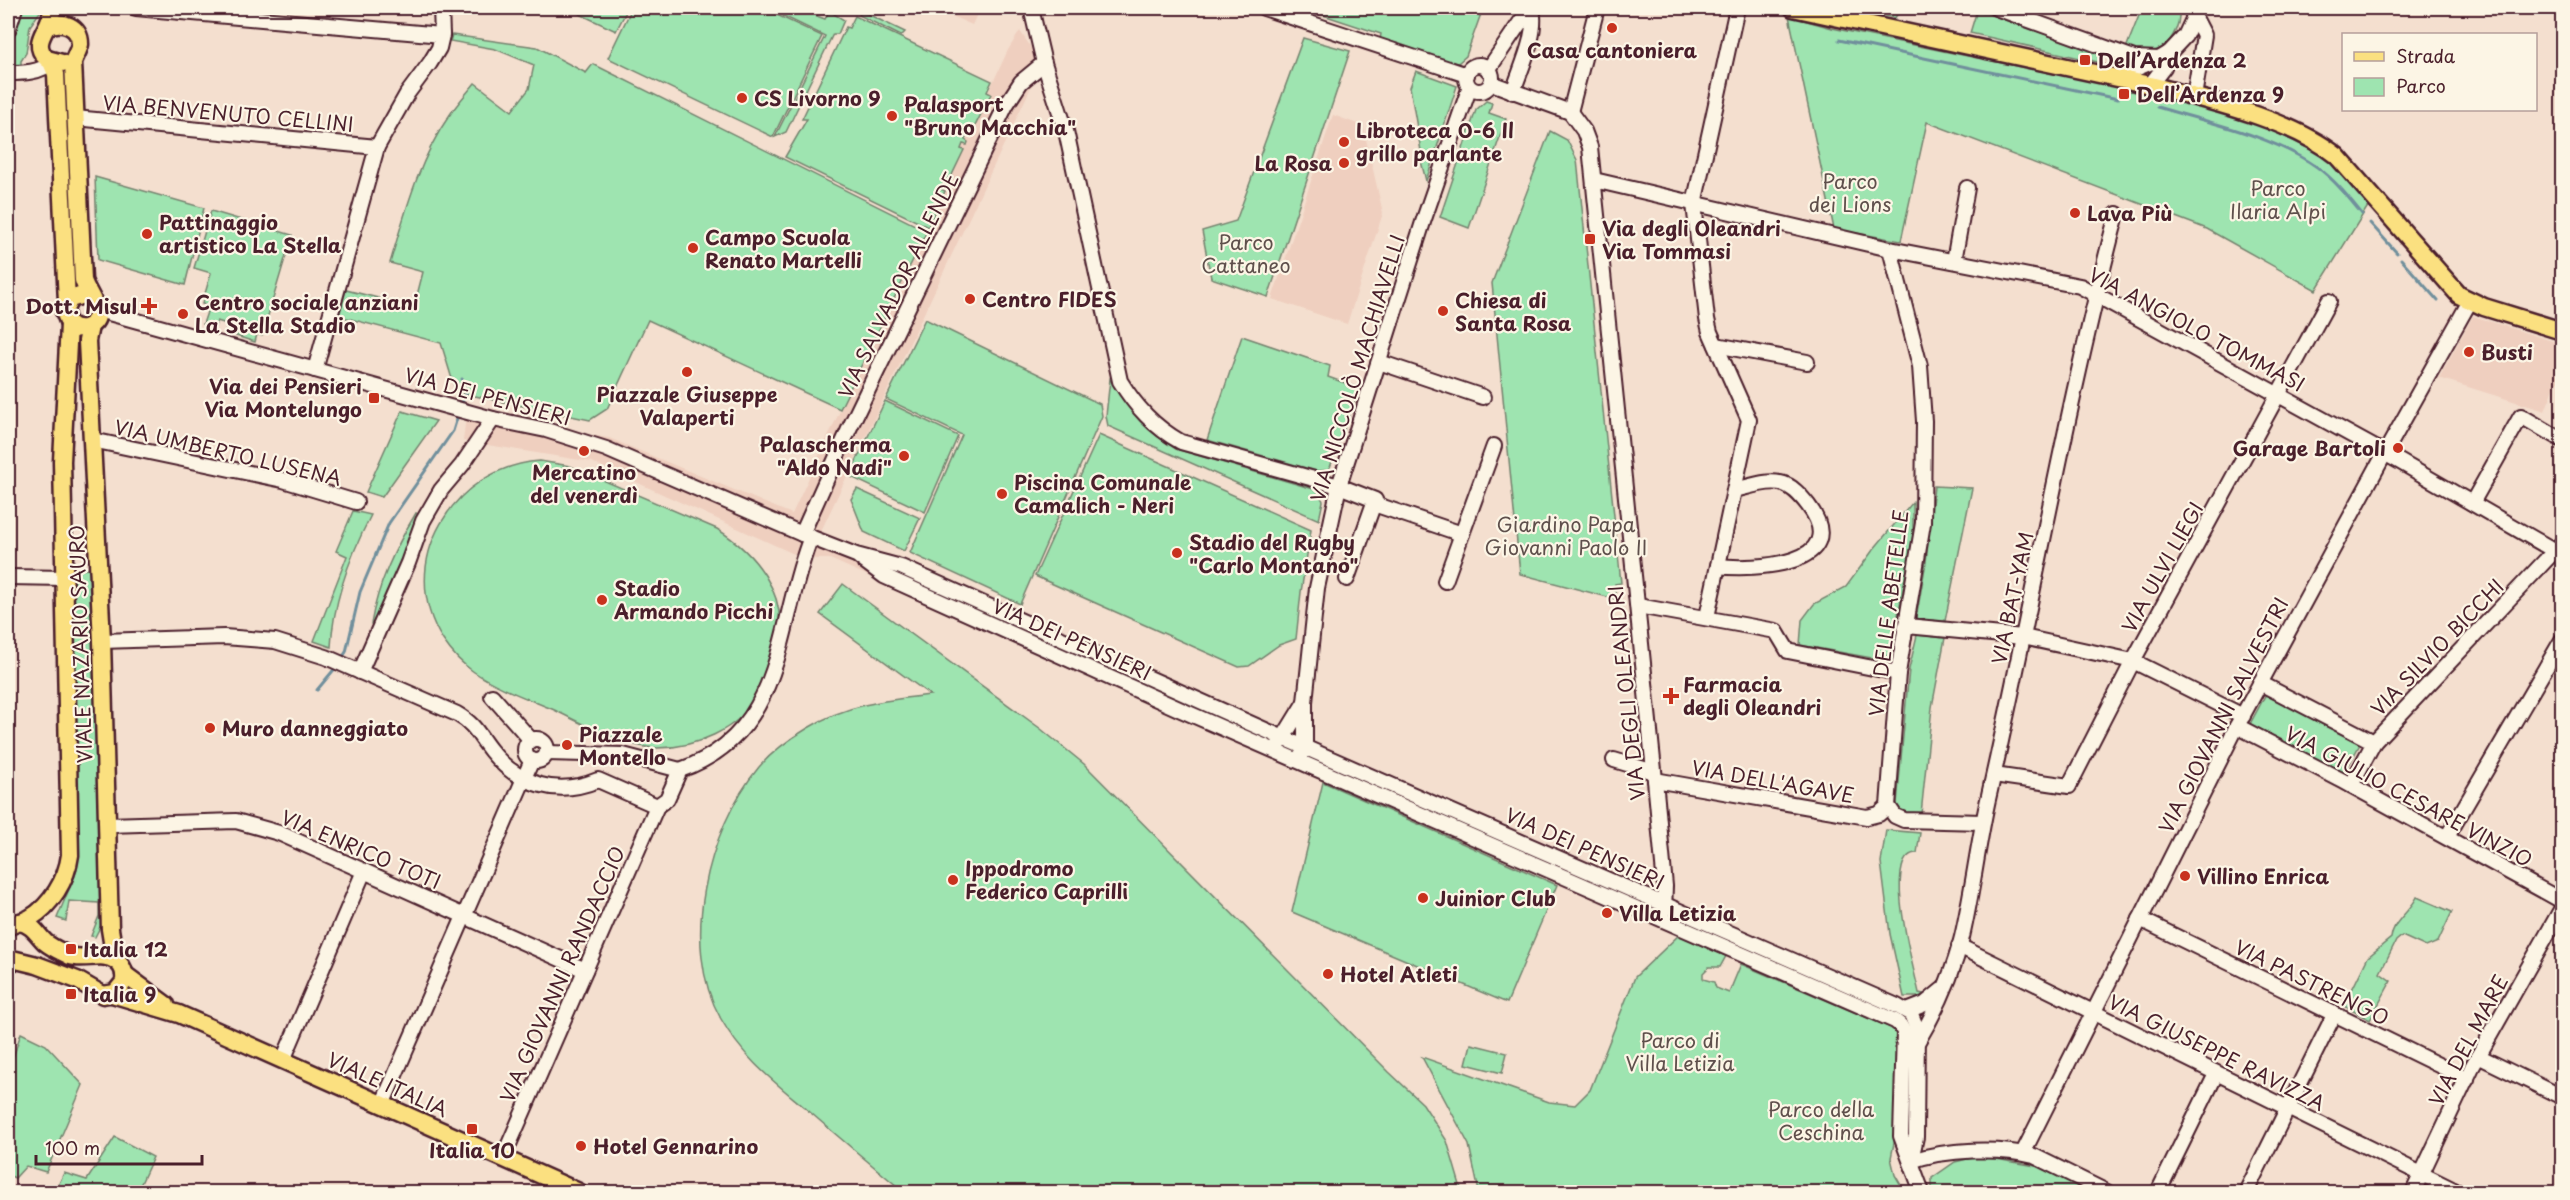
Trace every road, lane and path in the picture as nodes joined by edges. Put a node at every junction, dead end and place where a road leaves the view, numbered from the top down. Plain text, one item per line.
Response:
1 (15, 8) edge
2 (52, 8) edge
3 (71, 8) edge
4 (136, 8) edge
5 (441, 8) edge
6 (1031, 8) edge
7 (1264, 8) edge
8 (1531, 8) edge
9 (1597, 8) edge
10 (1737, 8) edge
11 (1793, 8) edge
12 (1996, 8) edge
13 (2192, 12) edge
14 (48, 26) junction
15 (70, 26) junction
16 (8, 30) edge
17 (442, 35) junction
18 (39, 46) junction
19 (2113, 51) junction
20 (75, 56) junction
21 (2164, 56) junction
22 (51, 62) junction
23 (1044, 63) junction
24 (12, 73) edge
25 (1467, 75) junction
26 (1489, 76) junction
27 (2116, 77) junction
28 (2150, 85) junction
29 (1472, 89) junction
30 (1513, 92) junction
31 (2194, 97) junction
32 (1570, 112) junction
33 (75, 118) junction
34 (377, 147) junction
35 (1594, 180) junction
36 (1967, 188) dead end
37 (1694, 204) junction
38 (2117, 214) dead end
39 (1890, 249) junction
40 (1954, 261) junction
41 (2096, 294) junction
42 (2329, 301) dead end
43 (2470, 301) junction
44 (67, 302) junction
45 (95, 305) junction
46 (69, 324) junction
47 (90, 326) junction
48 (2562, 332) edge
49 (1716, 345) junction
50 (1378, 362) junction
51 (1807, 362) dead end
52 (315, 370) junction
53 (2278, 395) junction
54 (1483, 397) dead end
55 (493, 419) junction
56 (92, 440) junction
57 (2562, 440) edge
58 (1494, 446) dead end
59 (2385, 453) junction
60 (1339, 486) junction
61 (1735, 490) junction
62 (356, 502) dead end
63 (2472, 503) junction
64 (1374, 504) junction
65 (1462, 534) junction
66 (806, 535) junction
67 (2560, 549) edge
68 (1718, 566) junction
69 (8, 577) edge
70 (65, 578) junction
71 (1347, 579) dead end
72 (1445, 581) dead end
73 (1638, 606) junction
74 (1707, 617) junction
75 (1907, 626) junction
76 (2023, 638) junction
77 (2562, 640) edge
78 (102, 641) junction
79 (2133, 661) junction
80 (354, 670) junction
81 (1898, 674) junction
82 (2260, 683) junction
83 (492, 696) dead end
84 (1305, 702) junction
85 (2240, 721) junction
86 (531, 740) junction
87 (2374, 742) junction
88 (1278, 744) junction
89 (547, 753) junction
90 (1302, 754) junction
91 (532, 760) junction
92 (1614, 760) dead end
93 (680, 770) junction
94 (1994, 775) junction
95 (1655, 776) junction
96 (524, 780) junction
97 (2351, 785) junction
98 (657, 806) junction
99 (1888, 806) junction
100 (1983, 822) junction
101 (108, 825) junction
102 (2447, 837) junction
103 (364, 871) junction
104 (2562, 901) edge
105 (1664, 903) junction
106 (2562, 908) edge
107 (464, 915) junction
108 (1663, 918) junction
109 (2140, 919) junction
110 (14, 925) edge
111 (1959, 946) junction
112 (8, 958) edge
113 (120, 967) junction
114 (585, 970) junction
115 (1944, 988) junction
116 (112, 994) junction
117 (1907, 1011) junction
118 (2093, 1012) junction
119 (179, 1014) junction
120 (2334, 1015) junction
121 (1918, 1042) junction
122 (2478, 1056) junction
123 (283, 1060) junction
124 (2216, 1074) junction
125 (2467, 1079) junction
126 (2562, 1097) edge
127 (382, 1105) junction
128 (2288, 1107) junction
129 (2023, 1153) junction
130 (503, 1158) junction
131 (1911, 1160) junction
132 (2422, 1174) junction
133 (1919, 1190) edge
134 (579, 1192) edge
135 (2107, 1192) edge
136 (2158, 1192) edge
137 (2246, 1192) edge
138 (2413, 1192) edge
139 (2458, 1192) edge

1 - 16 street
2 - 14 main road
3 - 15 main road
4 - 17 street
5 - 17 street
6 - 23 street
7 - 25 street
8 - 26 street
8 - 30 street
9 - 32 street
10 - 37 street
11 - 27 main road
12 - 19 street
13 - 21 street
13 - 31 street
14 - 15 main road
14 - 18 main road
15 - 20 main road
17 - 34 street
18 - 22 main road
18 - 24 street
19 - 21 street
19 - 27 street
20 - 22 main road
20 - 33 main road
21 - 27 street
21 - 28 street
22 - 24 street
22 - 44 main road
23 - 60 street
23 - 66 street, VIA SALVADOR ALLENDE
25 - 26 street
25 - 29 street
26 - 29 street
26 - 30 street
27 - 28 main road
28 - 31 main road
29 - 50 street, VIA NICCOLÒ MACHIAVELLI
30 - 32 street
31 - 43 main road
32 - 35 street, VIA DEGLI OLEANDRI
33 - 34 street, VIA BENVENUTO CELLINI
33 - 45 main road
34 - 52 street
35 - 37 street, VIA ANGIOLO TOMMASI
35 - 73 street, VIA DEGLI OLEANDRI
36 - 40 street
37 - 39 street, VIA ANGIOLO TOMMASI
37 - 49 street
38 - 41 street, VIA BAT-YAM
39 - 40 street, VIA ANGIOLO TOMMASI
39 - 75 street, VIA DELLE ABETELLE
40 - 41 street, VIA ANGIOLO TOMMASI
41 - 53 street, VIA ANGIOLO TOMMASI
41 - 76 street, VIA BAT-YAM
42 - 53 street, VIA ULVI LIEGI
43 - 48 main road
43 - 59 street, VIA GIOVANNI SALVESTRI
44 - 45 main road
44 - 46 main road
45 - 47 main road
45 - 52 street, VIA DEI PENSIERI
46 - 47 main road
46 - 70 main road, VIALE NAZARIO SAURO
47 - 56 main road, VIALE NAZARIO SAURO
49 - 51 street
49 - 61 street
50 - 54 street
50 - 60 street, VIA NICCOLÒ MACHIAVELLI
52 - 55 street, VIA DEI PENSIERI
53 - 59 street, VIA ANGIOLO TOMMASI
53 - 79 street, VIA ULVI LIEGI
55 - 66 street, VIA DEI PENSIERI
55 - 80 street
56 - 62 street, VIA UMBERTO LUSENA
56 - 78 main road, VIALE NAZARIO SAURO
57 - 63 street
58 - 65 street
59 - 63 street, VIA ANGIOLO TOMMASI
59 - 82 street, VIA GIOVANNI SALVESTRI
60 - 64 street
60 - 84 street, VIA NICCOLÒ MACHIAVELLI
61 - 68 street
61 - 68 street
63 - 67 street, VIA ANGIOLO TOMMASI
64 - 65 street
64 - 71 street
65 - 72 street
66 - 88 street, VIA DEI PENSIERI
66 - 93 street
67 - 87 street, VIA SILVIO BICCHI
68 - 74 street
69 - 70 street
70 - 110 main road, VIALE NAZARIO SAURO
73 - 74 street
73 - 95 street, VIA DEGLI OLEANDRI
74 - 81 street
75 - 76 street, VIA GIULIO CESARE VINZIO
75 - 81 street, VIA DELLE ABETELLE
76 - 79 street, VIA GIULIO CESARE VINZIO
76 - 94 street, VIA BAT-YAM
77 - 102 street
78 - 80 street
78 - 101 main road, VIALE NAZARIO SAURO
79 - 85 street, VIA GIULIO CESARE VINZIO
79 - 94 street, VIA ULVI LIEGI
80 - 96 street
81 - 99 street, VIA DELLE ABETELLE
82 - 85 street, VIA GIOVANNI SALVESTRI
82 - 87 street
83 - 86 street
84 - 88 street, VIA NICCOLÒ MACHIAVELLI
84 - 90 street, VIA NICCOLÒ MACHIAVELLI
85 - 97 street, VIA GIULIO CESARE VINZIO
85 - 109 street, VIA GIOVANNI SALVESTRI
86 - 89 street
86 - 91 street
87 - 97 street, VIA SILVIO BICCHI
88 - 90 street, VIA DEI PENSIERI
89 - 91 street
89 - 93 street
90 - 105 street, VIA DEI PENSIERI
90 - 108 street, VIA DEI PENSIERI
91 - 96 street
92 - 95 street, VIA DELL'AGAVE
93 - 98 street
94 - 100 street, VIA BAT-YAM
95 - 99 street, VIA DELL'AGAVE
95 - 105 street, VIA DEGLI OLEANDRI
96 - 98 street
96 - 107 street
97 - 102 street, VIA GIULIO CESARE VINZIO
98 - 114 street, VIA GIOVANNI RANDACCIO
99 - 100 street
100 - 111 street, VIA BAT-YAM
101 - 103 street, VIA ENRICO TOTI
101 - 113 main road, VIALE NAZARIO SAURO
102 - 104 street, VIA GIULIO CESARE VINZIO
103 - 107 street, VIA ENRICO TOTI
103 - 123 street
105 - 108 street, VIA DEGLI OLEANDRI
105 - 117 street, VIA DEI PENSIERI
106 - 122 street, VIA DEL MARE
107 - 114 street, VIA ENRICO TOTI
107 - 127 street
108 - 131 street, VIA DEI PENSIERI
109 - 118 street, VIA GIOVANNI SALVESTRI
109 - 120 street, VIA PASTRENGO
110 - 113 main road
111 - 115 street, VIA BAT-YAM
111 - 118 street, VIA GIUSEPPE RAVIZZA
112 - 116 main road, VIALE ITALIA
113 - 116 main road
113 - 119 main road, VIALE ITALIA
114 - 130 street, VIA GIOVANNI RANDACCIO
115 - 117 street
115 - 121 street, VIA BAT-YAM
116 - 119 main road, VIALE ITALIA
117 - 121 street, VIA DEI PENSIERI
118 - 124 street, VIA GIUSEPPE RAVIZZA
118 - 129 street, VIA GIOVANNI SALVESTRI
119 - 123 main road, VIALE ITALIA
120 - 125 street, VIA PASTRENGO
120 - 128 street
121 - 131 street, VIA DEI PENSIERI
122 - 125 street, VIA DEL MARE
122 - 126 street
123 - 127 main road, VIALE ITALIA
124 - 128 street, VIA GIUSEPPE RAVIZZA
124 - 136 street
125 - 132 street, VIA DEL MARE
127 - 130 main road, VIALE ITALIA
128 - 132 street, VIA GIUSEPPE RAVIZZA
128 - 137 street
129 - 131 street
129 - 135 street
130 - 134 main road, VIALE ITALIA
131 - 133 street, VIA DEI PENSIERI
132 - 138 street, VIA DEL MARE
132 - 139 street, VIA GIUSEPPE RAVIZZA

